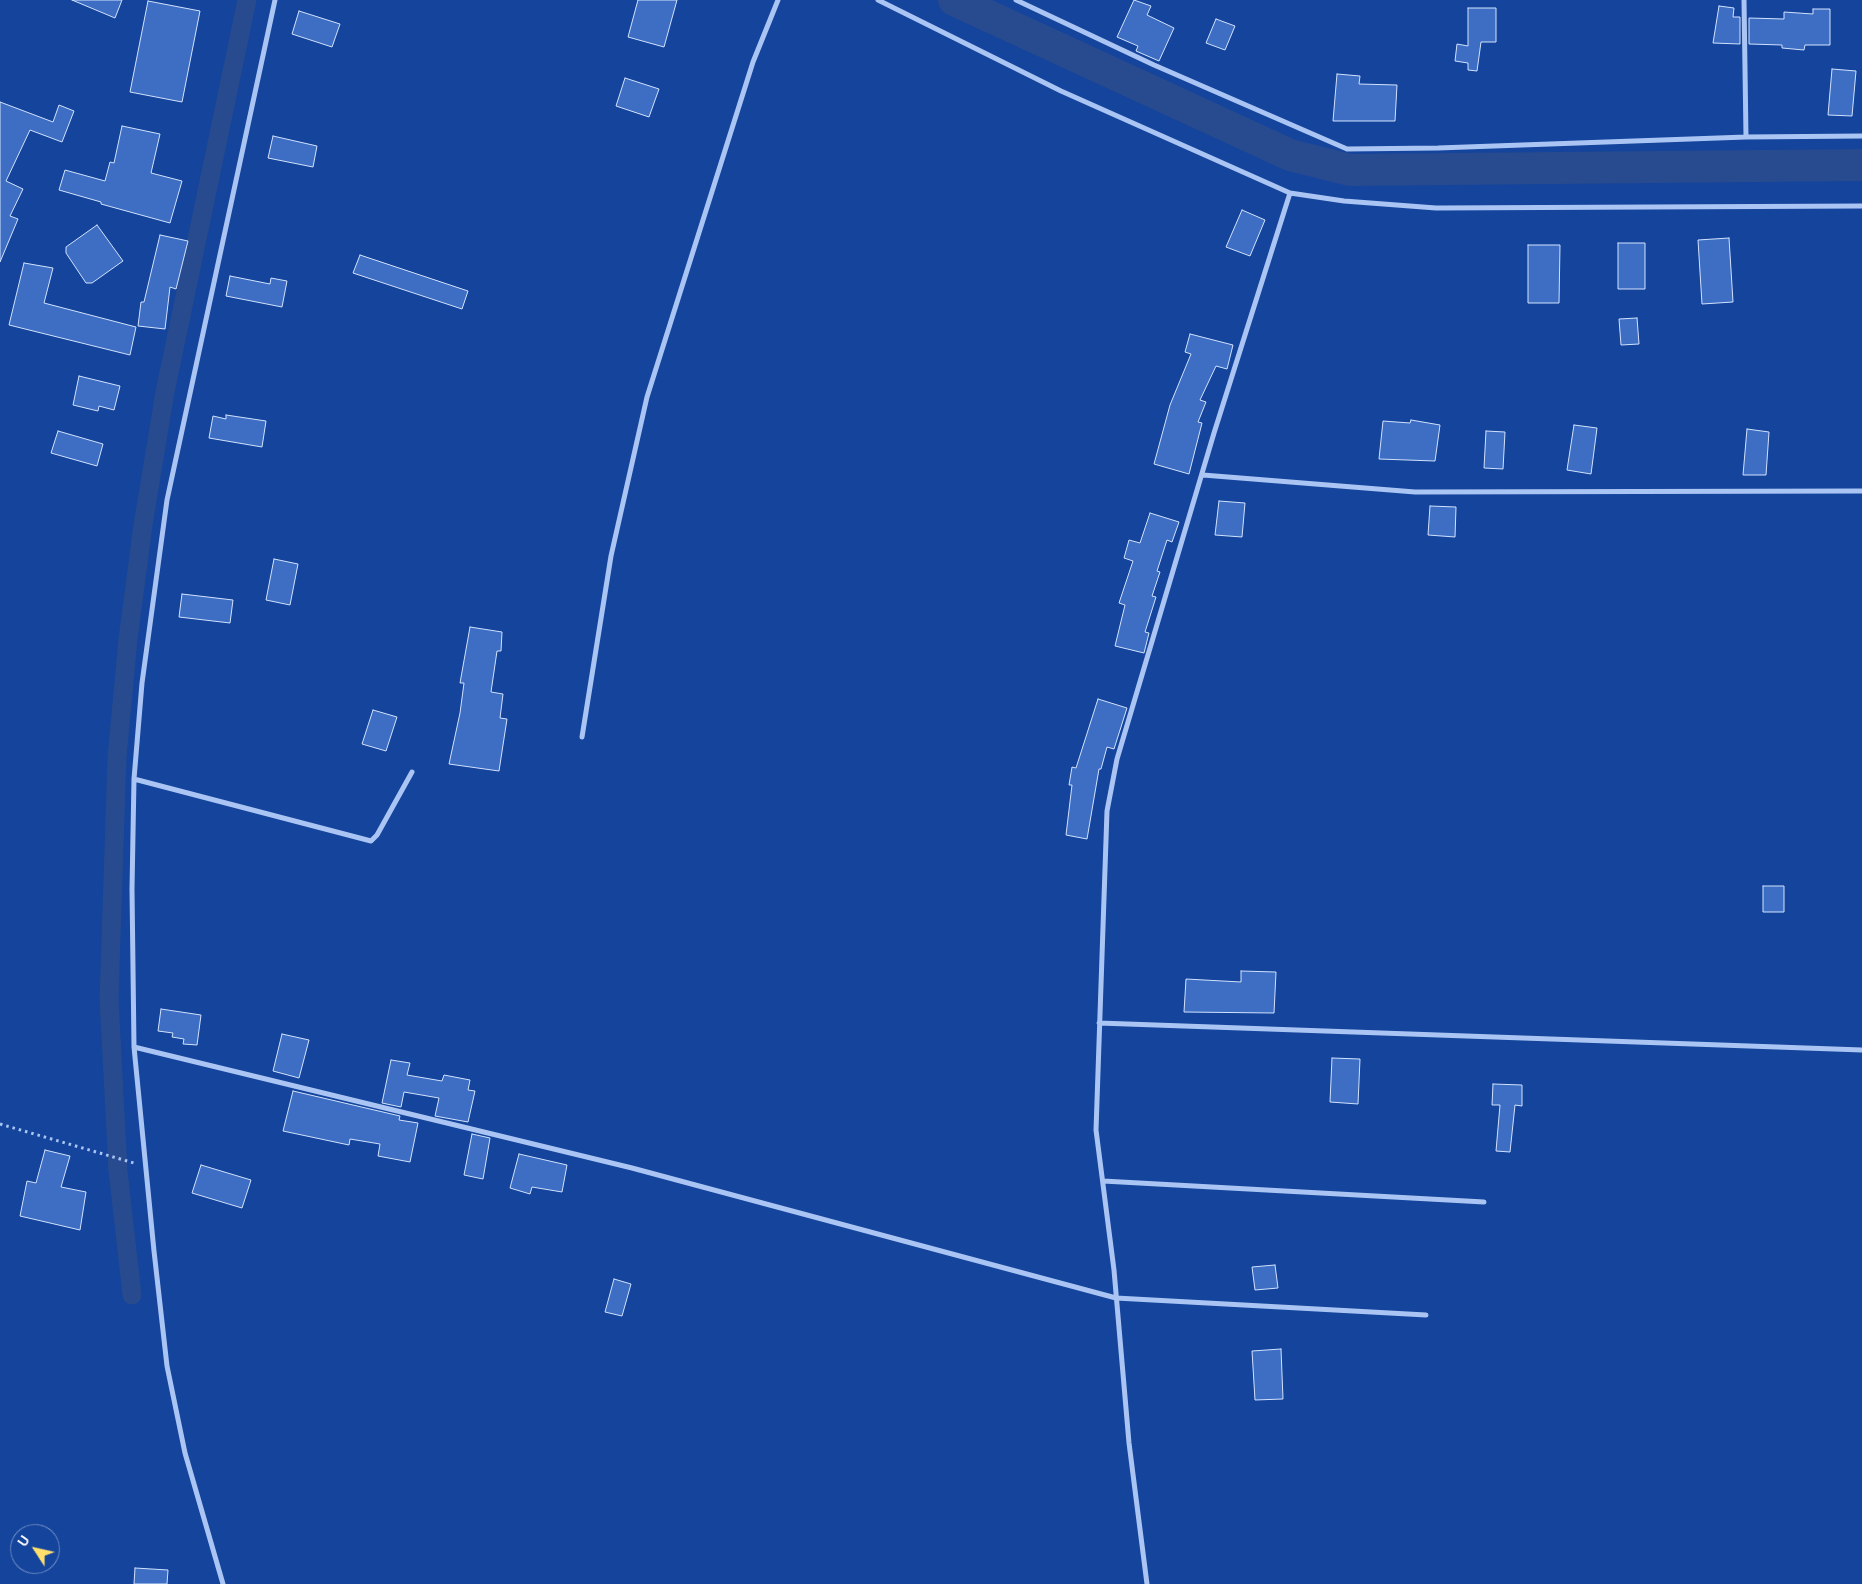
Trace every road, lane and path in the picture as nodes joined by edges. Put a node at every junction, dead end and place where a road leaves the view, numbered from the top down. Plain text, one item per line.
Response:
1 (275, 0) edge
2 (778, 0) edge
3 (878, 0) edge
4 (1016, 0) edge
5 (1744, 0) edge
6 (1862, 136) edge
7 (1746, 137) junction
8 (1290, 193) junction
9 (1862, 206) edge
10 (1203, 475) junction
11 (1862, 491) edge
12 (582, 737) dead end
13 (412, 772) dead end
14 (134, 779) junction
15 (1100, 1023) junction
16 (134, 1047) junction
17 (1862, 1050) edge
18 (0, 1124) edge
19 (131, 1162) dead end
20 (1103, 1181) junction
21 (1484, 1202) dead end
22 (1116, 1298) junction
23 (1426, 1315) dead end
24 (223, 1584) edge
25 (1147, 1584) edge

1 - 14 street
2 - 12 street
3 - 8 street
4 - 7 street
5 - 7 street
6 - 7 street
8 - 9 street
8 - 10 street
10 - 11 street
10 - 15 street
13 - 14 street
14 - 16 street
15 - 17 street
15 - 20 street
16 - 22 street
16 - 24 street
18 - 19 path
20 - 21 street
20 - 22 street
22 - 23 street
22 - 25 street

